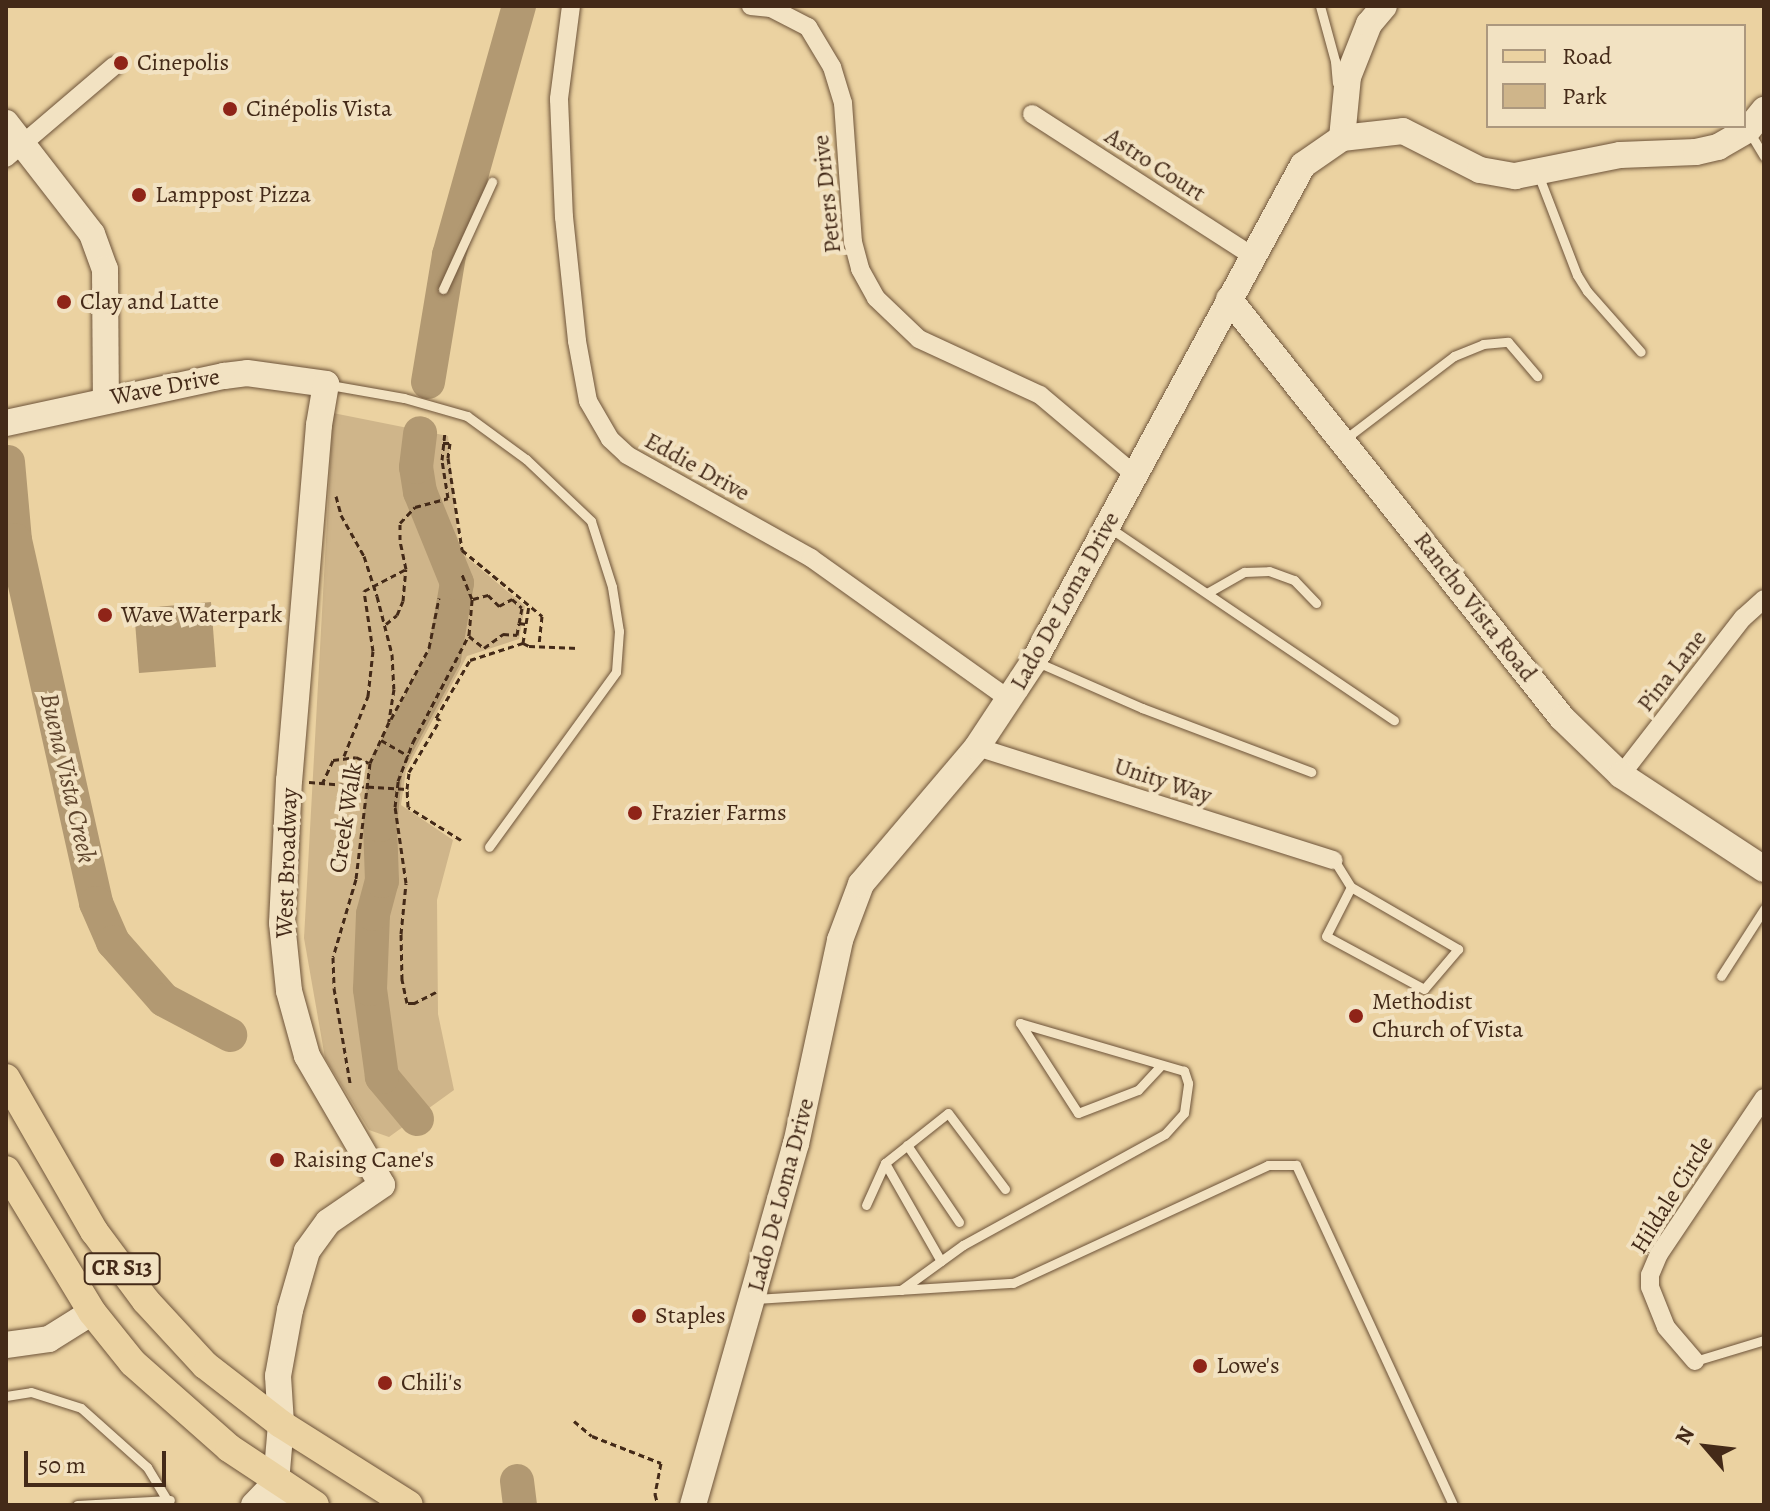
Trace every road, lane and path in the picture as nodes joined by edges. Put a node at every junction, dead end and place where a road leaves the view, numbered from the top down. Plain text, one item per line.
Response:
1 (571, 6) edge
2 (751, 6) edge
3 (1320, 6) edge
4 (1384, 6) edge
5 (114, 66) dead end
6 (1032, 114) dead end
7 (1756, 120) edge
8 (6, 123) edge
9 (1745, 128) edge
10 (1342, 138) junction
11 (15, 151) edge
12 (1764, 156) edge
13 (1538, 174) junction
14 (492, 182) dead end
15 (1252, 256) junction
16 (443, 289) dead end
17 (1229, 299) junction
18 (1641, 352) dead end
19 (1537, 376) dead end
20 (326, 384) junction
21 (106, 398) junction
22 (6, 423) edge
23 (445, 433) dead end
24 (1342, 441) junction
25 (443, 443) junction
26 (1135, 475) junction
27 (336, 494) dead end
28 (1107, 526) junction
29 (406, 569) junction
30 (462, 574) dead end
31 (374, 585) junction
32 (1207, 593) junction
33 (439, 598) dead end
34 (472, 599) junction
35 (1764, 599) edge
36 (1316, 603) dead end
37 (529, 605) junction
38 (519, 623) junction
39 (386, 624) junction
40 (526, 624) junction
41 (469, 635) junction
42 (523, 643) junction
43 (539, 647) junction
44 (578, 648) dead end
45 (1034, 661) junction
46 (1010, 700) junction
47 (1394, 720) dead end
48 (389, 722) junction
49 (381, 740) junction
50 (977, 747) junction
51 (344, 756) junction
52 (409, 756) junction
53 (370, 763) junction
54 (1311, 772) dead end
55 (1621, 775) junction
56 (289, 780) junction
57 (322, 784) junction
58 (407, 789) junction
59 (461, 840) dead end
60 (489, 847) dead end
61 (1334, 860) joint
62 (1764, 869) edge
63 (1351, 887) junction
64 (1764, 909) edge
65 (1721, 976) dead end
66 (436, 992) dead end
67 (1161, 1065) junction
68 (6, 1078) edge
69 (354, 1094) dead end
70 (1764, 1098) edge
71 (907, 1145) junction
72 (885, 1163) junction
73 (7, 1176) edge
74 (1005, 1189) dead end
75 (866, 1205) dead end
76 (959, 1222) dead end
77 (941, 1261) junction
78 (900, 1290) junction
79 (754, 1299) junction
80 (92, 1312) junction
81 (1764, 1340) edge
82 (6, 1345) edge
83 (1695, 1361) joint
84 (6, 1396) edge
85 (574, 1421) dead end
86 (281, 1424) junction
87 (281, 1494) edge
88 (170, 1503) edge
89 (77, 1505) edge
90 (254, 1505) edge
91 (315, 1505) edge
92 (409, 1505) edge
93 (658, 1505) edge
94 (693, 1505) edge
95 (1453, 1505) edge

1 - 46 street, Eddie Drive
2 - 26 street, Peters Drive
3 - 10 lane
4 - 10 street
5 - 11 street
6 - 15 street, Astro Court
7 - 12 lane
8 - 11 street
9 - 13 street, Lado De Loma Drive
10 - 13 street, Lado De Loma Drive
10 - 15 street, Lado De Loma Drive
11 - 21 street
13 - 18 lane
14 - 16 lane
15 - 17 street, Lado De Loma Drive
17 - 24 street, Rancho Vista Road
17 - 26 street, Lado De Loma Drive
19 - 24 lane
20 - 21 street, Wave Drive
20 - 56 street, West Broadway
20 - 60 lane
21 - 22 street, Wave Drive
23 - 25 path
24 - 55 street, Rancho Vista Road
25 - 29 path
25 - 37 path
26 - 28 street, Lado De Loma Drive
27 - 31 path, Creek Walk
28 - 32 lane
28 - 45 street, Lado De Loma Drive
29 - 31 path
29 - 39 path
30 - 34 path
31 - 39 path, Creek Walk
31 - 51 path
32 - 36 lane
32 - 47 lane
33 - 48 path
34 - 38 path
34 - 41 path
35 - 55 street, Pina Lane
37 - 40 path
37 - 43 path
38 - 40 path
38 - 41 path
39 - 48 path, Creek Walk
40 - 42 path
41 - 52 path
42 - 43 path
42 - 58 path
43 - 44 path
45 - 46 street, Lado De Loma Drive
45 - 54 lane
46 - 50 street, Lado De Loma Drive
48 - 49 path, Creek Walk
49 - 52 path
49 - 53 path, Creek Walk
50 - 61 street, Unity Way
50 - 79 street, Lado De Loma Drive
51 - 53 path
51 - 57 path
52 - 66 path
53 - 69 path, Creek Walk
55 - 62 street, Rancho Vista Road
56 - 57 path
56 - 86 street, West Broadway
57 - 58 path, bridge
58 - 59 path
61 - 63 lane
63 - 63 lane
64 - 65 lane
67 - 67 lane
67 - 77 lane
68 - 86 main road, CR S13
70 - 83 street, Hildale Circle
71 - 72 lane
71 - 74 lane
71 - 76 lane
72 - 75 lane
72 - 77 lane
73 - 80 main road, CR S13
77 - 78 lane
78 - 79 lane
78 - 95 lane
79 - 94 street, Lado De Loma Drive
80 - 82 street
80 - 87 main road, CR S13
81 - 83 lane
84 - 88 lane
85 - 93 path
86 - 87 street
86 - 92 main road, CR S13
87 - 90 street
87 - 91 main road, CR S13
88 - 89 lane

